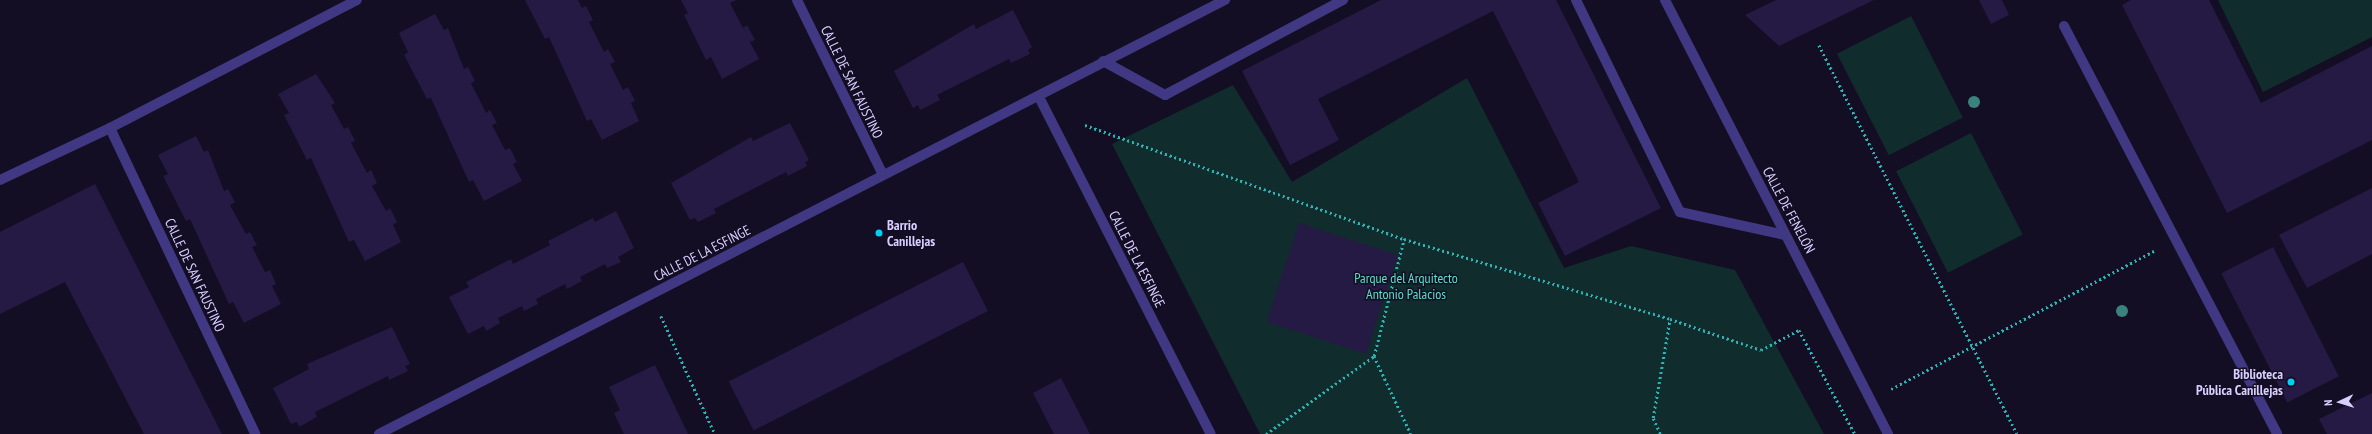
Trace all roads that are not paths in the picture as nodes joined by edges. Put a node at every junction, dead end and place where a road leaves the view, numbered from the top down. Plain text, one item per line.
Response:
1 (357, 0) edge
2 (796, 0) edge
3 (1225, 0) edge
4 (1343, 0) edge
5 (1576, 0) edge
6 (1665, 0) edge
7 (2064, 26) dead end
8 (1103, 61) junction
9 (1039, 97) junction
10 (110, 128) junction
11 (883, 175) junction
12 (0, 180) edge
13 (1785, 235) junction
14 (255, 434) edge
15 (379, 434) edge
16 (1211, 434) edge
17 (1888, 434) edge
18 (2278, 434) edge

1 - 10 street
2 - 11 street, CALLE DE SAN FAUSTINO
3 - 8 street, CALLE DE LA ESFINGE
4 - 8 street
5 - 13 street
6 - 13 street, CALLE DE FENELÓN
7 - 18 street
8 - 9 street, CALLE DE LA ESFINGE
9 - 11 street, CALLE DE LA ESFINGE
9 - 16 street, CALLE DE LA ESFINGE
10 - 12 street
10 - 14 street, CALLE DE SAN FAUSTINO
11 - 15 street, CALLE DE LA ESFINGE
13 - 17 street, CALLE DE FENELÓN

